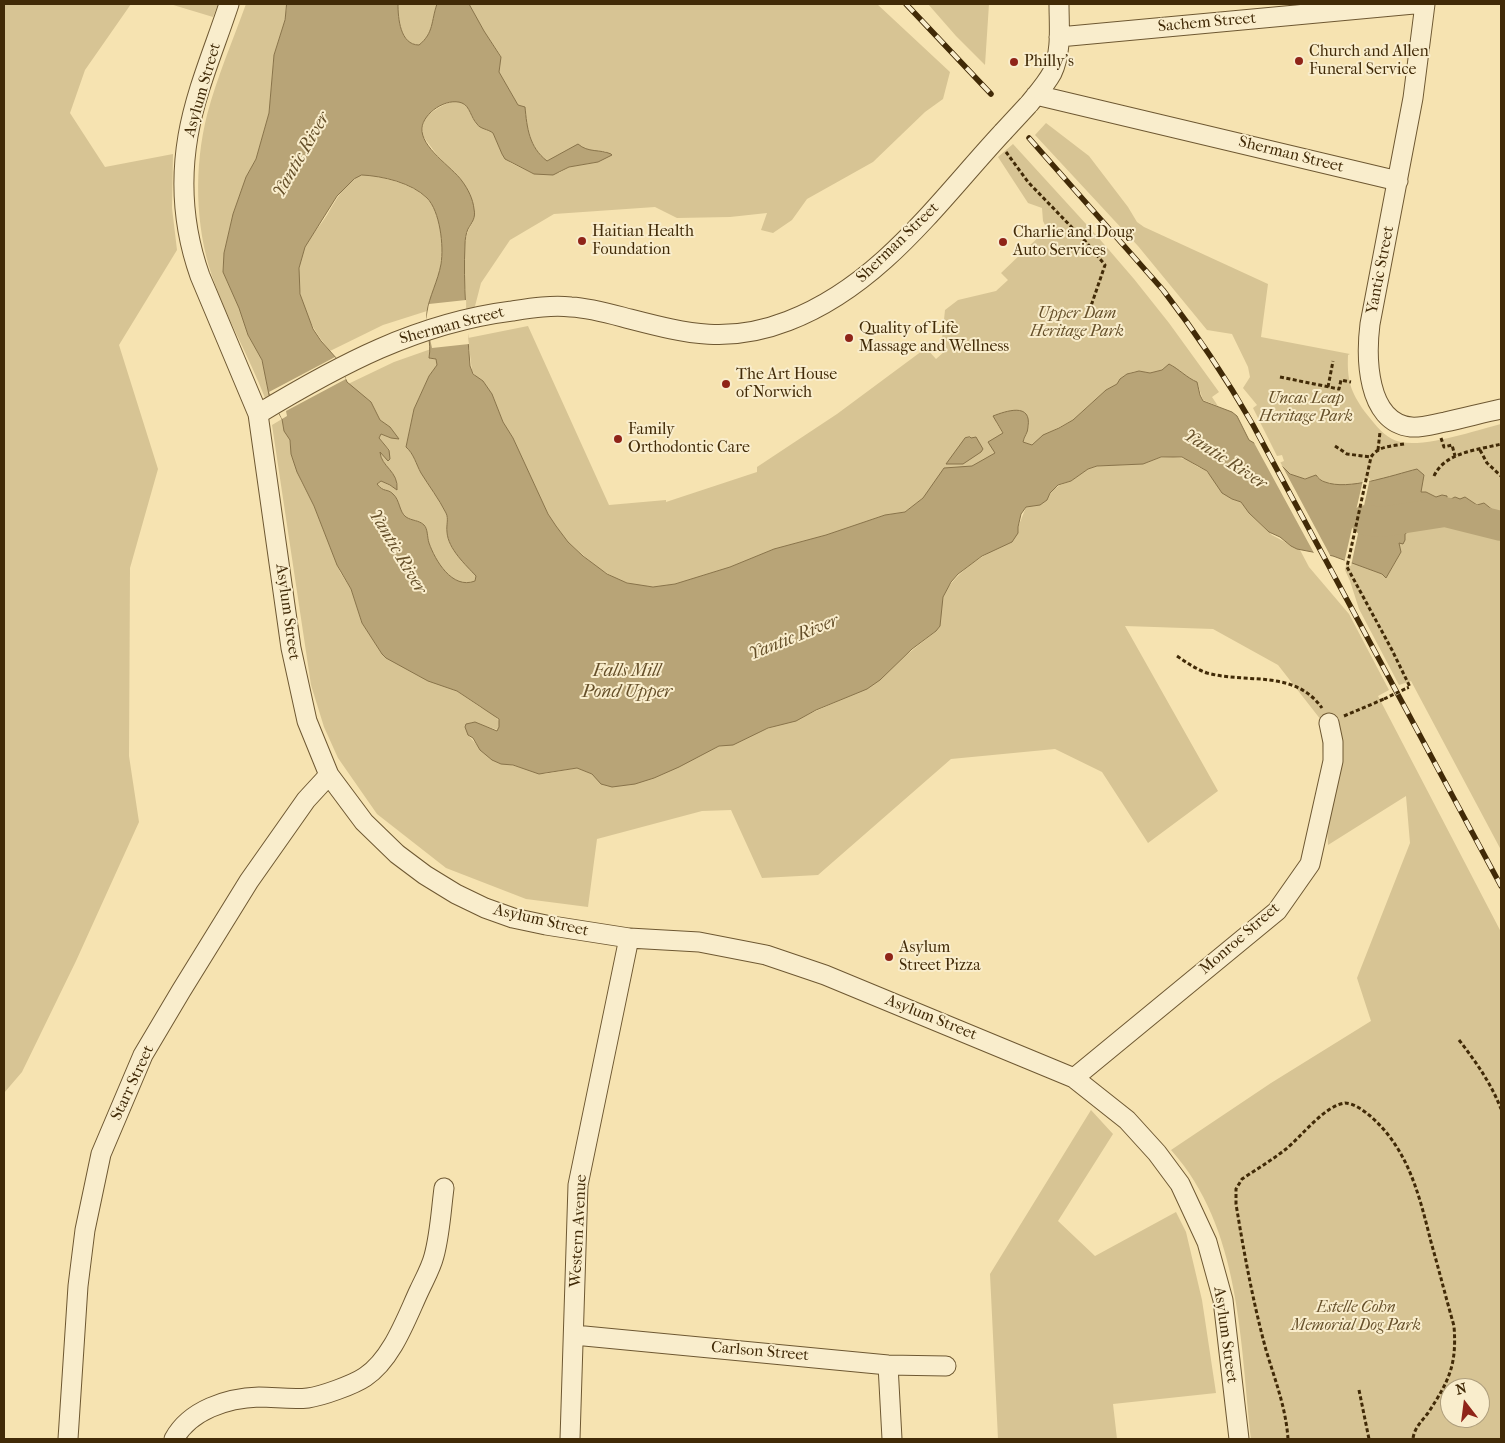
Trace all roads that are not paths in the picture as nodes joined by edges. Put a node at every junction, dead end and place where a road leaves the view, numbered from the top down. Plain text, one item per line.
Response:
1 (229, 4) edge
2 (1059, 4) edge
3 (1414, 4) edge
4 (1425, 4) edge
5 (1332, 8) edge
6 (1059, 37) junction
7 (1032, 100) junction
8 (1398, 181) junction
9 (1501, 409) edge
10 (258, 414) junction
11 (1329, 723) road end
12 (329, 775) junction
13 (629, 938) junction
14 (1074, 1078) junction
15 (444, 1188) dead end
16 (574, 1334) junction
17 (888, 1365) junction
18 (946, 1366) dead end
19 (68, 1439) edge
20 (174, 1439) edge
21 (570, 1439) edge
22 (892, 1439) edge
23 (1239, 1439) edge

1 - 10 street, Asylum Street
2 - 6 street
3 - 5 street, Sachem Street
4 - 8 street, Yantic Street
5 - 6 street, Sachem Street
6 - 7 street
7 - 8 street, Sherman Street
7 - 10 street, Sherman Street, bridge
8 - 9 street, Yantic Street
10 - 12 street, Asylum Street
11 - 14 street, Monroe Street
12 - 13 street, Asylum Street
12 - 19 street, Starr Street
13 - 14 street, Asylum Street
13 - 16 street, Western Avenue
14 - 23 street, Asylum Street
15 - 20 street
16 - 17 street, Carlson Street
16 - 21 street, Western Avenue
17 - 18 street, Carlson Street
17 - 22 street

